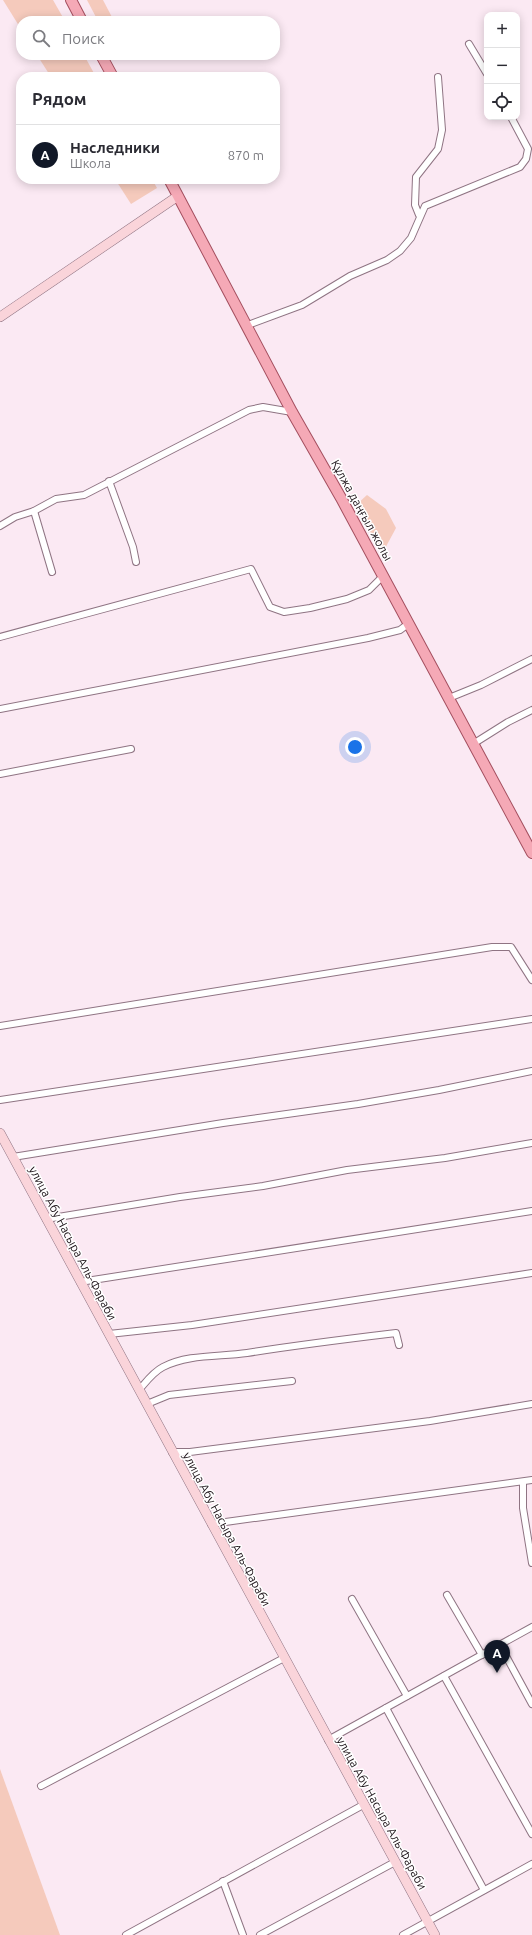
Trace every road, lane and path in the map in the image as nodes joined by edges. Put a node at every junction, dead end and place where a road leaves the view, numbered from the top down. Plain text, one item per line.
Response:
1 (71, 0) edge
2 (79, 16) edge
3 (469, 44) dead end
4 (104, 60) edge
5 (484, 69) edge
6 (110, 72) edge
7 (438, 77) dead end
8 (513, 120) edge
9 (172, 184) edge
10 (178, 196) junction
11 (419, 215) junction
12 (0, 317) edge
13 (248, 326) junction
14 (292, 412) junction
15 (109, 481) junction
16 (34, 511) junction
17 (0, 526) edge
18 (136, 562) dead end
19 (52, 572) dead end
20 (383, 576) junction
21 (408, 624) junction
22 (0, 637) edge
23 (532, 658) edge
24 (448, 698) junction
25 (0, 709) edge
26 (532, 710) edge
27 (473, 744) junction
28 (131, 749) dead end
29 (0, 774) edge
30 (532, 854) edge
31 (532, 980) edge
32 (532, 1019) edge
33 (0, 1026) edge
34 (532, 1071) edge
35 (0, 1100) edge
36 (0, 1133) edge
37 (532, 1143) edge
38 (13, 1157) junction
39 (532, 1211) edge
40 (46, 1219) junction
41 (532, 1273) edge
42 (80, 1282) junction
43 (108, 1334) junction
44 (399, 1345) dead end
45 (292, 1381) dead end
46 (139, 1390) junction
47 (147, 1404) junction
48 (532, 1404) edge
49 (172, 1452) junction
50 (532, 1480) edge
51 (523, 1482) junction
52 (212, 1524) junction
53 (532, 1563) edge
54 (447, 1595) dead end
55 (352, 1599) dead end
56 (532, 1627) edge
57 (500, 1645) junction
58 (482, 1655) junction
59 (284, 1658) junction
60 (444, 1676) junction
61 (407, 1696) junction
62 (532, 1704) edge
63 (386, 1708) junction
64 (328, 1740) junction
65 (41, 1786) dead end
66 (364, 1805) junction
67 (532, 1834) edge
68 (395, 1862) junction
69 (532, 1864) edge
70 (223, 1881) junction
71 (484, 1890) junction
72 (427, 1921) junction
73 (126, 1935) edge
74 (243, 1935) edge
75 (260, 1935) edge
76 (403, 1935) edge
77 (435, 1935) edge

1 - 2 main road
3 - 5 street
4 - 6 main road
7 - 11 street
8 - 11 street
9 - 10 main road, Құлжа даңғыл жолы
10 - 12 street
10 - 13 main road, Құлжа даңғыл жолы
11 - 13 street
13 - 14 main road, Құлжа даңғыл жолы
14 - 15 street
14 - 20 main road, Құлжа даңғыл жолы
15 - 16 street
15 - 18 street
16 - 17 street
16 - 19 street
20 - 21 main road, Құлжа даңғыл жолы
20 - 22 street
21 - 24 main road, Құлжа даңғыл жолы
21 - 25 street
23 - 24 street
24 - 27 main road, Құлжа даңғыл жолы
26 - 27 street
27 - 30 main road, Құлжа даңғыл жолы
28 - 29 street
31 - 33 street
32 - 35 street
34 - 38 street
36 - 38 street, улица Абу Насыра Аль-Фараби
37 - 40 street
38 - 40 street, улица Абу Насыра Аль-Фараби
39 - 42 street
40 - 42 street, улица Абу Насыра Аль-Фараби
41 - 43 street
42 - 43 street, улица Абу Насыра Аль-Фараби
43 - 46 street, улица Абу Насыра Аль-Фараби
44 - 46 street
45 - 47 street
46 - 47 street, улица Абу Насыра Аль-Фараби
47 - 49 street, улица Абу Насыра Аль-Фараби
48 - 49 street
49 - 52 street, улица Абу Насыра Аль-Фараби
50 - 51 street
51 - 52 street
51 - 53 street
52 - 59 street, улица Абу Насыра Аль-Фараби
54 - 58 street
55 - 61 street
56 - 57 street
57 - 58 street
57 - 62 street
58 - 60 street
59 - 64 street, улица Абу Насыра Аль-Фараби
59 - 65 street
60 - 61 street
60 - 67 street
61 - 63 street
63 - 64 street
63 - 71 street
64 - 66 street, улица Абу Насыра Аль-Фараби
66 - 68 street, улица Абу Насыра Аль-Фараби
66 - 70 street
68 - 72 street, улица Абу Насыра Аль-Фараби
68 - 75 street
69 - 71 street
70 - 73 street
70 - 74 street
71 - 72 street
72 - 76 street
72 - 77 street, улица Абу Насыра Аль-Фараби

